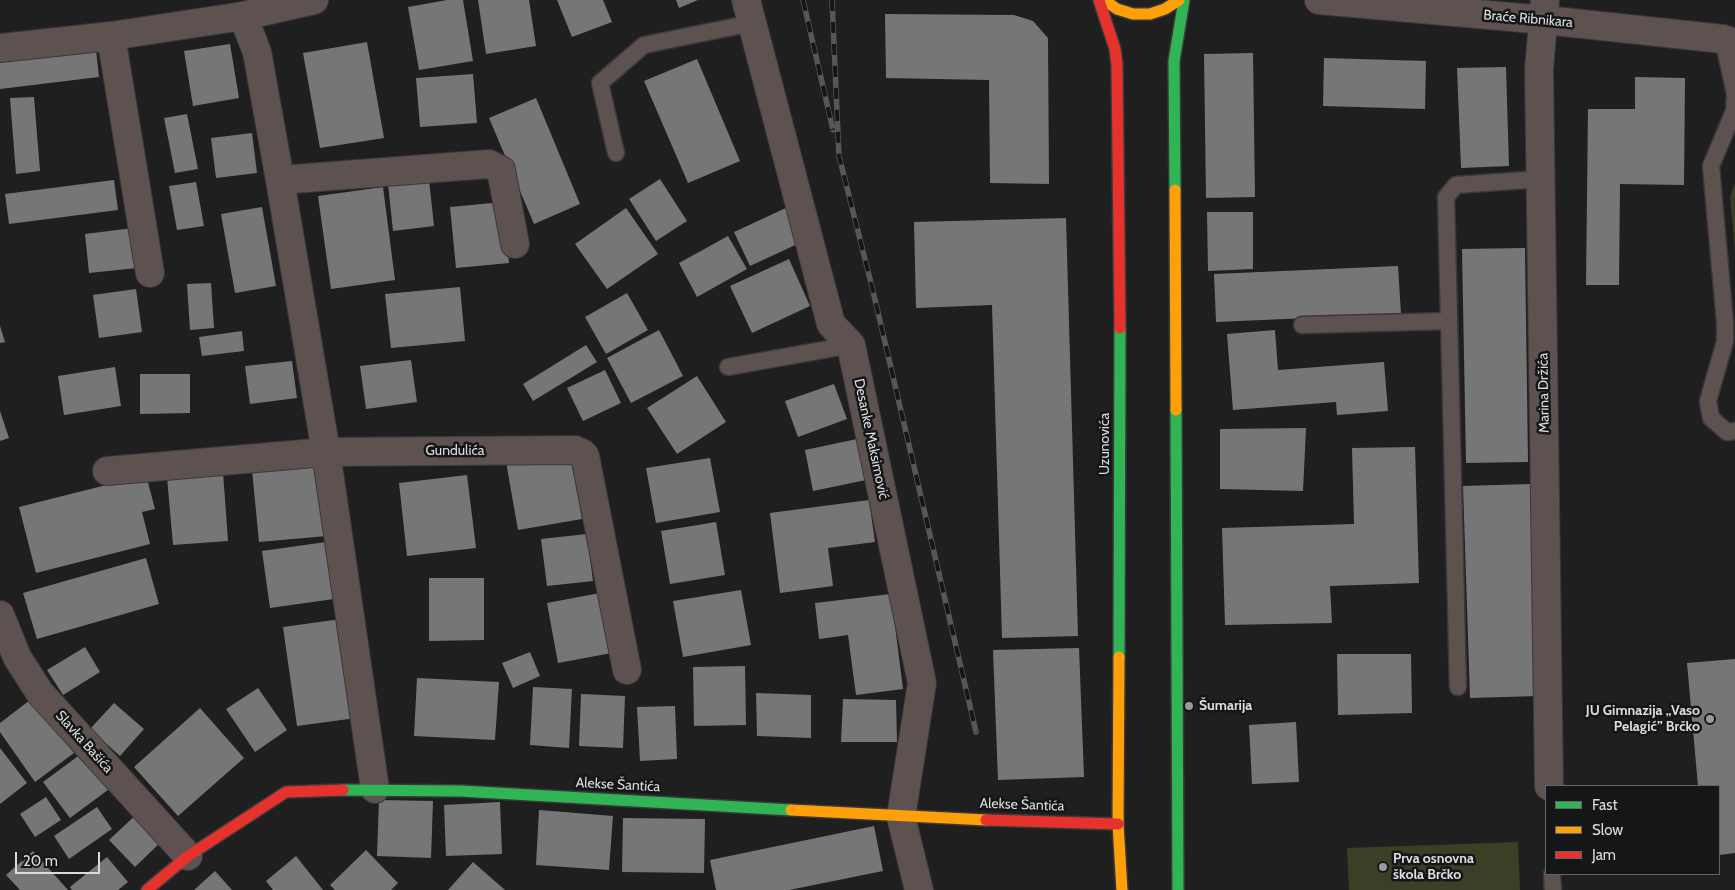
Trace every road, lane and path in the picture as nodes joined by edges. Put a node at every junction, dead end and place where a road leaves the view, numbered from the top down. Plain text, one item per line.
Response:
1 (314, 0) edge
2 (1099, 0) edge
3 (1104, 0) edge
4 (1179, 0) edge
5 (1184, 0) edge
6 (1319, 0) edge
7 (1545, 10) edge
8 (749, 11) edge
9 (243, 16) junction
10 (111, 36) junction
11 (1729, 41) edge
12 (0, 48) edge
13 (616, 153) dead end
14 (1541, 179) junction
15 (280, 180) junction
16 (515, 244) dead end
17 (150, 273) dead end
18 (1449, 321) junction
19 (1302, 325) dead end
20 (851, 345) junction
21 (728, 367) dead end
22 (1735, 431) edge
23 (326, 452) junction
24 (107, 471) dead end
25 (0, 614) edge
26 (627, 670) dead end
27 (1458, 688) dead end
28 (1549, 785) edge
29 (374, 789) junction
30 (901, 817) junction
31 (1118, 824) junction
32 (188, 856) junction
33 (1552, 875) edge
34 (147, 890) edge
35 (919, 890) edge
36 (1122, 890) edge
37 (1178, 890) edge
38 (1552, 890) edge

1 - 9 street
2 - 31 main road, Uzunovića
3 - 4 main road
5 - 37 main road
6 - 7 street, Braće Ribnikara
7 - 11 street, Braće Ribnikara
7 - 14 street, Marina Držića
8 - 13 lane
8 - 20 street
9 - 10 street
9 - 15 street
10 - 12 street
10 - 17 street
11 - 22 lane
14 - 18 lane
14 - 28 street, Marina Držića
15 - 16 street
15 - 23 street
18 - 19 lane
18 - 27 lane
20 - 21 lane
20 - 30 street, Desanke Maksimović
23 - 24 street, Gundulića
23 - 26 street, Gundulića
23 - 29 street
25 - 32 street, Slavka Bašića
29 - 30 main road, Alekse Šantića
29 - 32 main road, Alekse Šantića
30 - 31 main road, Alekse Šantića
30 - 35 street, Desanke Maksimović
31 - 36 main road, Uzunovića
32 - 34 main road, Alekse Šantića
33 - 38 lane

